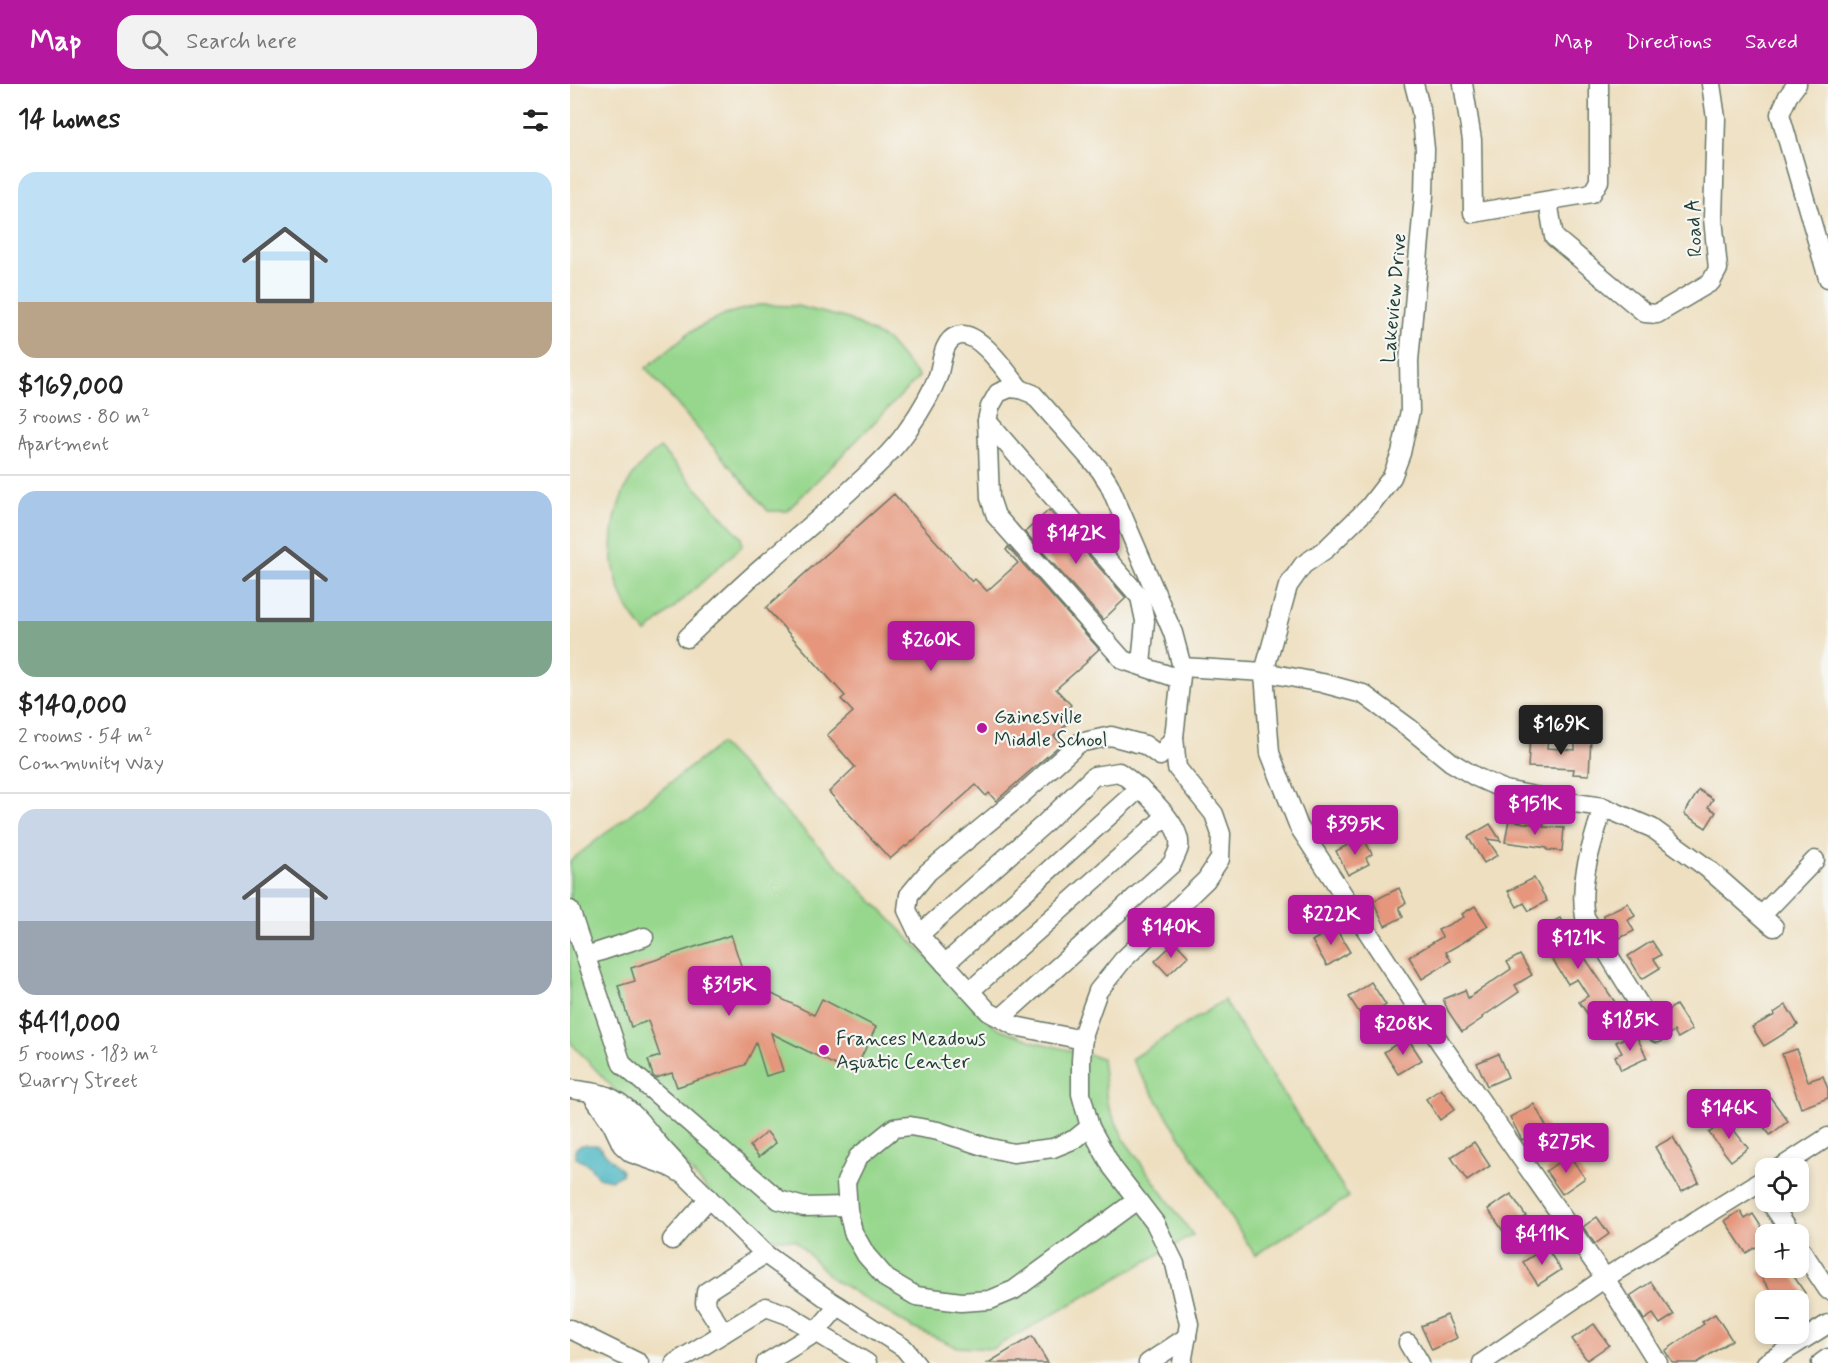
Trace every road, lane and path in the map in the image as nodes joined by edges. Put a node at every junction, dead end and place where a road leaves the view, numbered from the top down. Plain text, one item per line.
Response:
1 (1414, 84) edge
2 (1463, 84) edge
3 (1599, 84) edge
4 (1711, 84) edge
5 (1797, 84) edge
6 (1548, 201) junction
7 (1828, 278) edge
8 (1020, 389) junction
9 (987, 421) junction
10 (687, 638) dead end
11 (1141, 665) junction
12 (1264, 672) junction
13 (1181, 673) junction
14 (1174, 737) junction
15 (1140, 788) junction
16 (1603, 807) junction
17 (1166, 816) junction
18 (1815, 860) dead end
19 (570, 910) edge
20 (919, 935) junction
21 (644, 937) dead end
22 (586, 956) junction
23 (945, 964) junction
24 (970, 991) junction
25 (1000, 1018) junction
26 (1657, 1033) dead end
27 (1083, 1040) junction
28 (576, 1093) edge
29 (1090, 1127) junction
30 (1828, 1137) edge
31 (1795, 1158) edge
32 (681, 1169) junction
33 (1755, 1190) edge
34 (709, 1198) junction
35 (1137, 1200) junction
36 (848, 1206) junction
37 (672, 1240) dead end
38 (765, 1254) junction
39 (1809, 1262) edge
40 (1605, 1278) junction
41 (1828, 1290) edge
42 (838, 1306) junction
43 (1828, 1324) edge
44 (570, 1329) edge
45 (724, 1333) junction
46 (815, 1333) junction
47 (1187, 1337) junction
48 (1408, 1343) dead end
49 (1828, 1358) edge
50 (861, 1362) edge
51 (639, 1363) edge
52 (675, 1363) edge
53 (766, 1363) edge
54 (916, 1363) edge
55 (1148, 1363) edge
56 (1182, 1363) edge
57 (1420, 1363) edge
58 (1482, 1363) edge
59 (1658, 1363) edge
60 (1766, 1363) edge
61 (1821, 1363) edge

1 - 12 street, Lakeview Drive
2 - 6 street
3 - 6 street
4 - 6 street, Road A
5 - 7 street
8 - 9 street
8 - 10 street
8 - 13 street
9 - 11 street
9 - 11 street
11 - 13 street
12 - 13 street
12 - 16 street
12 - 40 street, Lakeview Drive
13 - 14 street
14 - 20 street
14 - 27 street
15 - 17 street
15 - 20 street
15 - 23 street
16 - 18 street
16 - 26 street
17 - 24 street
17 - 25 street
19 - 22 street
20 - 23 street
21 - 22 street
22 - 36 street
23 - 24 street
24 - 25 street
25 - 27 street
27 - 29 street
28 - 32 street
28 - 32 street
29 - 35 street
29 - 36 street
30 - 31 street
32 - 34 street
33 - 40 street
34 - 37 street
34 - 38 street
35 - 36 street
35 - 47 street
38 - 42 street
38 - 45 street
39 - 41 street
40 - 58 street
40 - 59 street, Lakeview Drive
42 - 46 street
42 - 54 street
43 - 60 street
44 - 51 street
45 - 46 street
45 - 52 street
46 - 50 street
46 - 53 street
47 - 55 street
47 - 56 street
48 - 57 street
49 - 61 street

